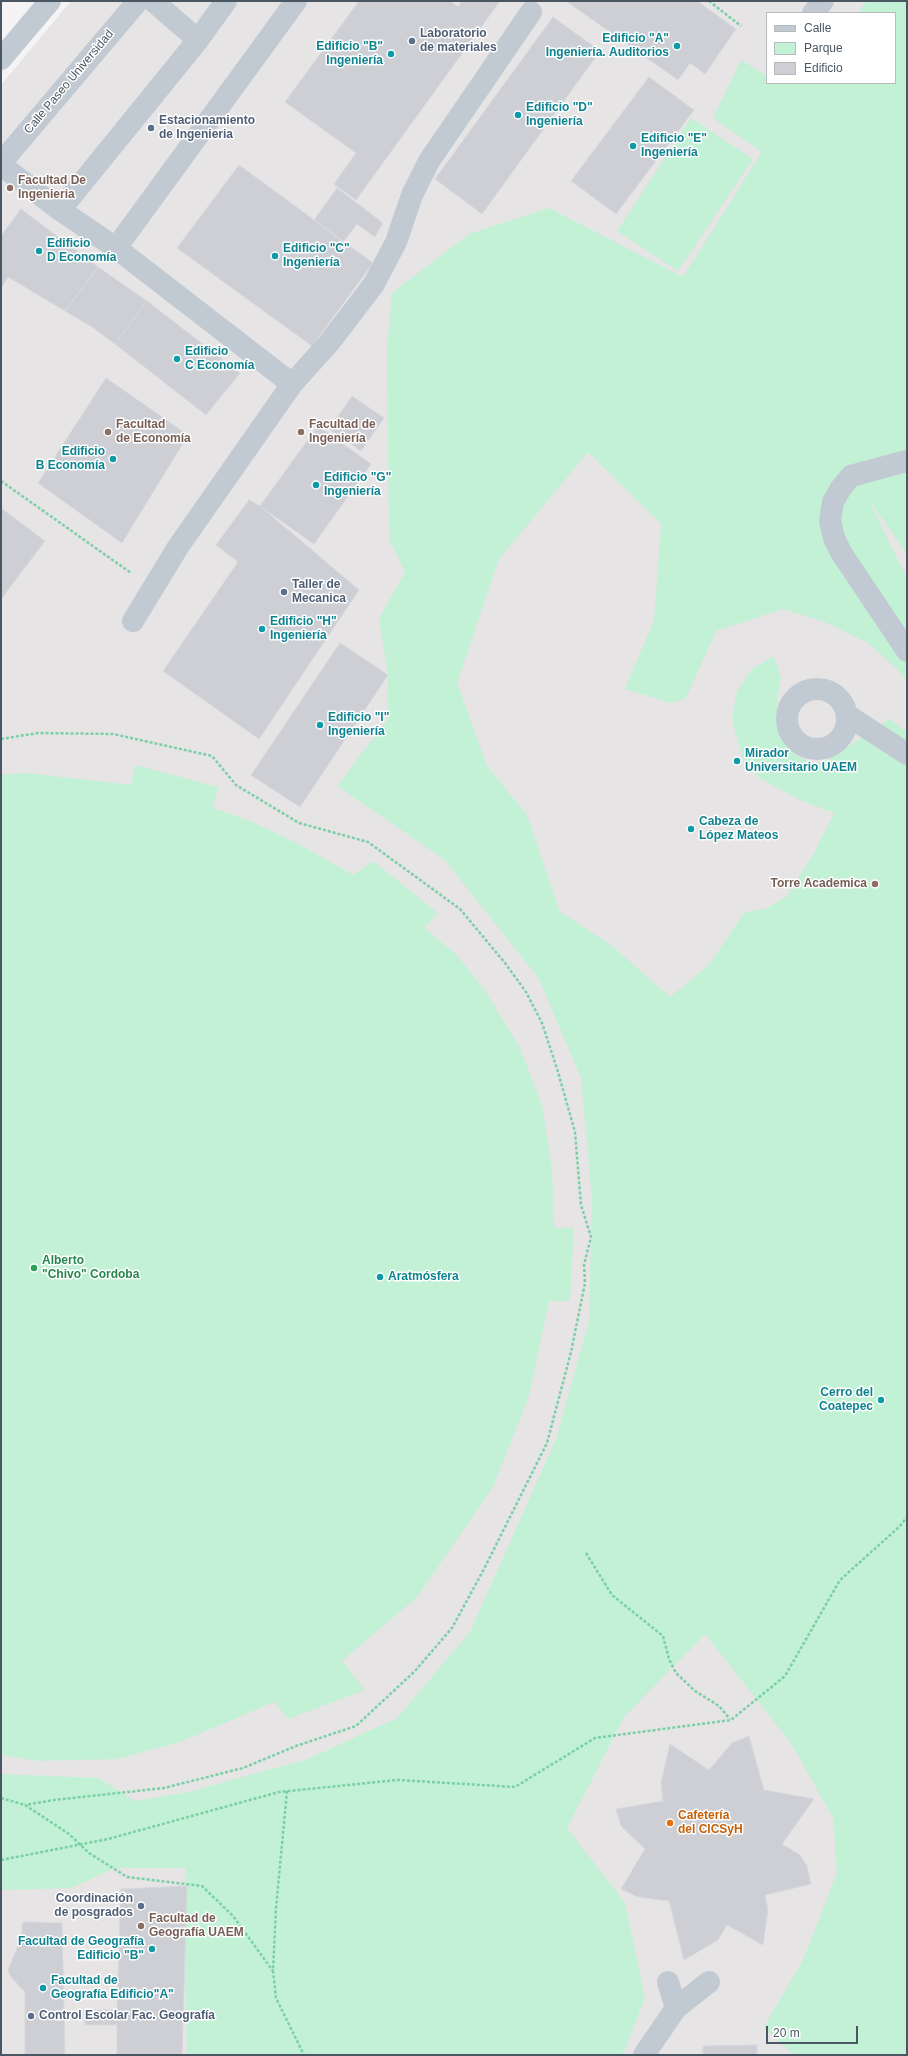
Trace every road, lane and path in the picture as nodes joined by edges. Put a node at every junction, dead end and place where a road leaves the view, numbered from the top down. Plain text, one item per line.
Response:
1 (50, 1) edge
2 (138, 1) edge
3 (153, 1) edge
4 (226, 1) edge
5 (296, 1) edge
6 (708, 1) edge
7 (823, 1) edge
8 (531, 12) dead end
9 (814, 12) edge
10 (741, 26) dead end
11 (198, 40) junction
12 (1, 59) edge
13 (1, 164) edge
14 (60, 210) junction
15 (116, 248) junction
16 (292, 384) junction
17 (907, 461) edge
18 (1, 481) edge
19 (113, 561) dead end
20 (133, 621) dead end
21 (907, 651) edge
22 (847, 715) dead end
23 (1, 739) edge
24 (898, 748) edge
25 (907, 1517) edge
26 (586, 1553) dead end
27 (731, 1720) junction
28 (287, 1791) junction
29 (1, 1798) edge
30 (25, 1805) junction
31 (80, 1845) junction
32 (1, 1860) edge
33 (273, 1971) junction
34 (668, 1982) dead end
35 (709, 1982) dead end
36 (676, 2008) junction
37 (304, 2055) edge
38 (644, 2055) edge

1 - 12 street
2 - 13 street, Calle Paseo Universidad
3 - 11 street
4 - 11 street
5 - 15 street
6 - 10 path
7 - 9 street
8 - 16 street
11 - 14 street
13 - 14 street
14 - 15 street
15 - 16 street
16 - 20 street
17 - 21 street
18 - 19 path
22 - 24 street
23 - 30 path
25 - 27 path
26 - 27 path
27 - 28 path
28 - 31 path
28 - 33 path
29 - 30 path
30 - 31 path
31 - 32 path
31 - 33 path
33 - 37 path
34 - 36 street
35 - 36 street
36 - 38 street

